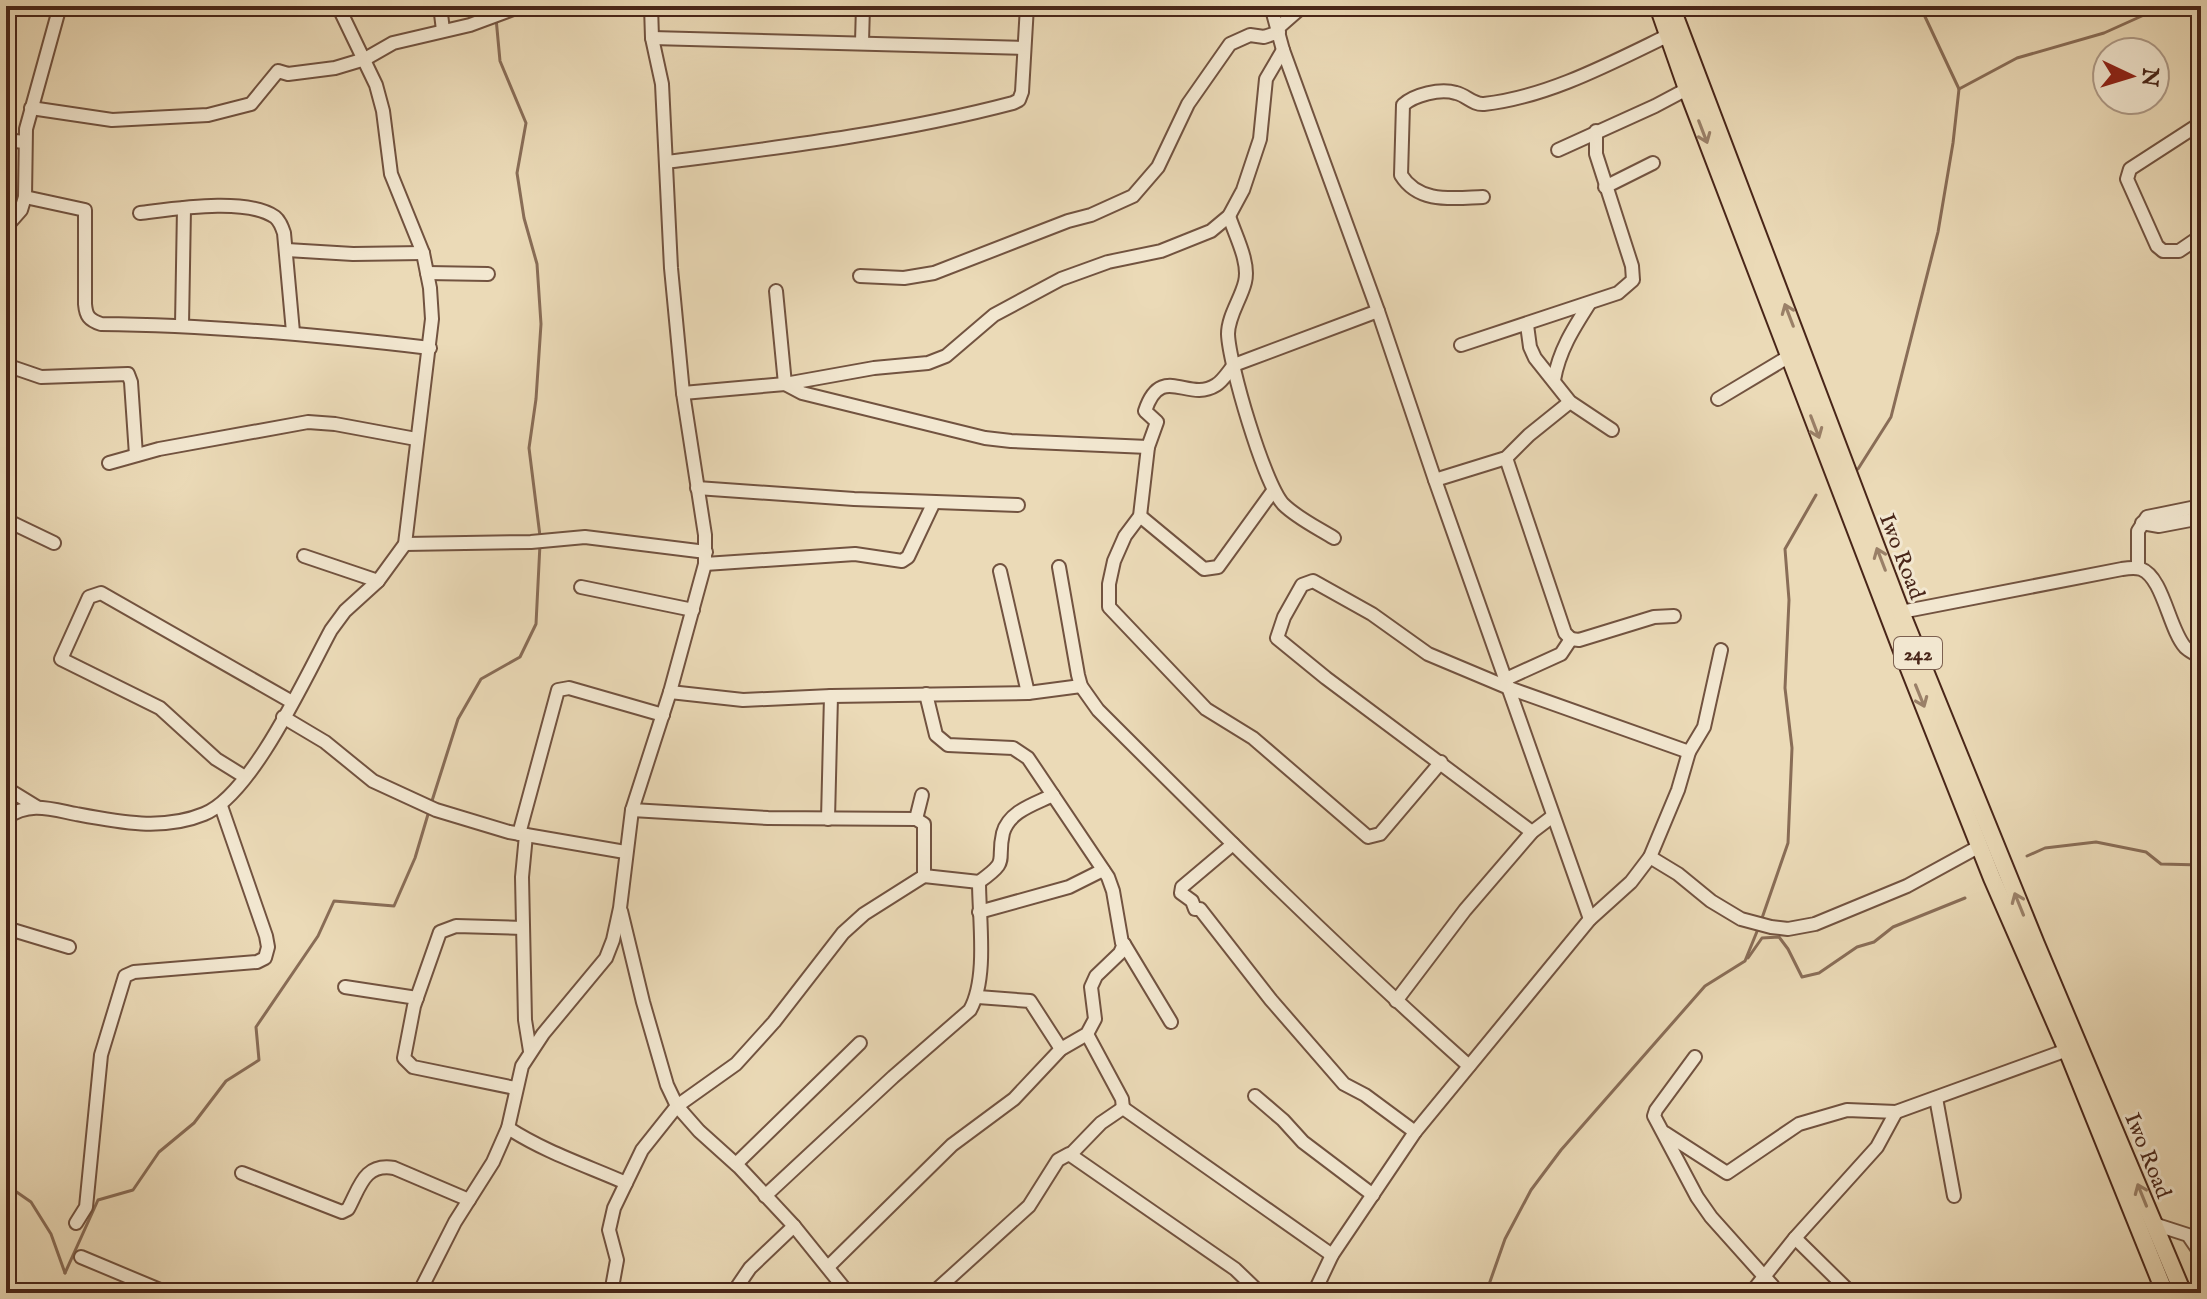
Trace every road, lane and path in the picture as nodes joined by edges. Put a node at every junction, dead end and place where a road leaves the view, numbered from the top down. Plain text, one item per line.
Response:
1 (60, 6) edge
2 (338, 6) edge
3 (440, 6) edge
4 (651, 6) edge
5 (863, 6) edge
6 (1027, 6) edge
7 (1271, 6) edge
8 (1303, 6) edge
9 (1658, 6) edge
10 (1671, 6) edge
11 (518, 7) edge
12 (443, 30) junction
13 (1278, 30) junction
14 (1669, 35) junction
15 (652, 38) junction
16 (862, 42) junction
17 (1024, 48) junction
18 (1283, 50) junction
19 (365, 59) junction
20 (1687, 89) junction
21 (31, 108) junction
22 (2201, 123) edge
23 (1596, 131) junction
24 (6, 140) edge
25 (24, 142) junction
26 (1558, 150) dead end
27 (1721, 157) junction
28 (667, 162) junction
29 (1653, 163) dead end
30 (1605, 187) junction
31 (25, 197) junction
32 (1483, 197) dead end
33 (184, 208) junction
34 (140, 213) dead end
35 (1229, 216) junction
36 (6, 227) edge
37 (2201, 236) edge
38 (287, 250) junction
39 (423, 253) junction
40 (427, 273) junction
41 (488, 274) dead end
42 (860, 276) dead end
43 (776, 291) dead end
44 (1589, 303) junction
45 (1378, 311) junction
46 (182, 325) junction
47 (1527, 325) junction
48 (293, 332) junction
49 (1461, 345) dead end
50 (430, 348) junction
51 (1788, 357) junction
52 (6, 365) edge
53 (1234, 365) junction
54 (1554, 380) junction
55 (785, 384) junction
56 (683, 393) junction
57 (1718, 399) dead end
58 (1570, 402) junction
59 (1612, 430) dead end
60 (416, 439) junction
61 (1148, 447) junction
62 (136, 455) junction
63 (1506, 458) junction
64 (109, 463) dead end
65 (1435, 480) junction
66 (697, 488) junction
67 (1273, 491) junction
68 (934, 502) junction
69 (1018, 505) dead end
70 (2201, 506) edge
71 (1140, 516) junction
72 (2201, 518) edge
73 (6, 520) edge
74 (2142, 523) junction
75 (1334, 538) dead end
76 (54, 543) dead end
77 (405, 544) junction
78 (304, 556) dead end
79 (706, 558) junction
80 (1059, 567) dead end
81 (2138, 568) junction
82 (1000, 571) dead end
83 (378, 581) junction
84 (581, 587) dead end
85 (693, 610) junction
86 (1901, 612) junction
87 (1674, 616) dead end
88 (1571, 639) junction
89 (1721, 650) dead end
90 (2201, 658) edge
91 (1508, 684) junction
92 (1081, 686) junction
93 (670, 692) junction
94 (1028, 693) junction
95 (926, 694) junction
96 (831, 696) junction
97 (292, 702) junction
98 (663, 715) junction
99 (283, 717) junction
100 (1689, 752) junction
101 (1441, 762) junction
102 (245, 777) junction
103 (6, 788) edge
104 (922, 795) dead end
105 (1053, 795) junction
106 (221, 806) junction
107 (37, 807) junction
108 (632, 810) junction
109 (1553, 816) junction
110 (6, 818) edge
111 (828, 819) junction
112 (916, 819) junction
113 (1532, 832) junction
114 (522, 835) junction
115 (1233, 844) junction
116 (1980, 846) junction
117 (625, 852) junction
118 (1650, 857) junction
119 (1103, 870) junction
120 (924, 876) junction
121 (979, 882) junction
122 (620, 908) junction
123 (979, 912) junction
124 (1590, 919) junction
125 (523, 928) junction
126 (10, 929) edge
127 (1124, 944) junction
128 (6, 945) edge
129 (69, 947) dead end
130 (345, 987) dead end
131 (978, 997) junction
132 (417, 998) junction
133 (1396, 1001) junction
134 (1171, 1022) dead end
135 (1087, 1034) junction
136 (860, 1043) dead end
137 (1061, 1049) junction
138 (2067, 1050) junction
139 (530, 1051) junction
140 (1695, 1057) dead end
141 (1469, 1066) junction
142 (515, 1088) junction
143 (1255, 1096) dead end
144 (1936, 1098) junction
145 (677, 1106) junction
146 (1123, 1108) junction
147 (1896, 1112) junction
148 (2106, 1126) junction
149 (508, 1128) junction
150 (1415, 1132) junction
151 (1665, 1133) junction
152 (1694, 1153) junction
153 (1071, 1154) junction
154 (736, 1164) junction
155 (1683, 1169) junction
156 (242, 1173) dead end
157 (626, 1183) junction
158 (1373, 1195) junction
159 (765, 1196) junction
160 (1954, 1196) dead end
161 (469, 1200) junction
162 (76, 1223) dead end
163 (2154, 1224) junction
164 (794, 1226) junction
165 (1795, 1238) junction
166 (2201, 1254) edge
167 (1332, 1255) junction
168 (81, 1257) dead end
169 (828, 1267) junction
170 (1762, 1276) junction
171 (167, 1293) edge
172 (419, 1293) edge
173 (611, 1293) edge
174 (733, 1293) edge
175 (848, 1293) edge
176 (933, 1293) edge
177 (1260, 1293) edge
178 (1314, 1293) edge
179 (1751, 1293) edge
180 (1779, 1293) edge
181 (1851, 1293) edge
182 (2165, 1293) edge
183 (2183, 1293) edge

1 - 21 street
2 - 19 street
3 - 12 street
4 - 15 street
5 - 16 street
6 - 17 street
7 - 13 street
8 - 13 street
9 - 14 main road, Iwo Road
10 - 27 main road, Iwo Road / 242
11 - 12 street
12 - 19 street
13 - 18 street
13 - 42 street
14 - 20 main road, Iwo Road
14 - 32 street
15 - 16 street
15 - 28 street
16 - 17 street
17 - 28 street
18 - 35 street
18 - 45 street
19 - 21 street
19 - 39 street
20 - 23 street
20 -> 27 main road, Iwo Road
21 - 25 street
22 - 37 street
23 - 26 street
23 - 30 street
24 - 25 street
25 - 31 street
27 - 51 main road, Iwo Road
86 -> 27 main road, Iwo Road / 242
28 - 56 street
29 - 30 street
30 - 44 street
31 - 36 street
31 - 46 street
33 - 34 street
33 - 38 street
33 - 46 street
35 - 53 street
35 - 55 street
38 - 39 street
38 - 48 street
39 - 40 street
40 - 41 street
40 - 50 street
43 - 55 street
44 - 47 street
44 - 54 street
45 - 53 street
45 - 65 street
46 - 48 street
47 - 49 street
47 - 54 street
48 - 50 street
50 - 60 street
51 - 57 street
51 -> 116 main road, Iwo Road
52 - 62 street
53 - 61 street
53 - 67 street
54 - 58 street
55 - 56 street
55 - 61 street
56 - 66 street
58 - 59 street
58 - 63 street
60 - 62 street
60 - 77 street
61 - 71 street
62 - 64 street
63 - 65 street
63 - 88 street
65 - 91 street
66 - 68 street
66 - 79 street
67 - 71 street
67 - 75 street
68 - 69 street
68 - 79 street
70 - 74 street
71 - 101 street
72 - 74 street
73 - 76 street
74 - 81 street
77 - 79 street
77 - 83 street
78 - 83 street
79 - 85 street
80 - 92 street
81 - 86 street
81 - 90 street
82 - 94 street
83 - 97 street
84 - 85 street
85 - 93 street
148 -> 86 main road, Iwo Road / 242
87 - 88 street
88 - 91 street
89 - 100 street
91 - 100 street
91 - 101 street
91 - 109 street
92 - 94 street
92 - 115 street
93 - 96 street
93 - 98 street
94 - 95 street
95 - 96 street
95 - 105 street
96 - 111 street
97 - 99 street
97 - 102 street
98 - 108 street
98 - 114 street
99 - 102 street
99 - 114 street
100 - 118 street
101 - 113 street
102 - 106 street
103 - 107 street
104 - 112 street
105 - 119 street
105 - 121 street
106 - 107 street
106 - 162 street
107 - 110 street
108 - 111 street
108 - 117 street
109 - 113 street
109 - 124 street
111 - 112 street
112 - 120 street
113 - 133 street
114 - 117 street
114 - 125 street
115 - 133 street
115 - 150 street
116 - 118 street
116 - 138 main road, Iwo Road
117 - 122 street
118 - 124 street
119 - 123 street
119 - 127 street
120 - 121 street
120 - 145 street
121 - 123 street
122 - 139 street
122 - 145 street
123 - 131 street
124 - 141 street
125 - 132 street
125 - 139 street
126 - 128 street
126 - 129 street
127 - 134 street
127 - 135 street
130 - 132 street
131 - 137 street
131 - 159 street
132 - 142 street
133 - 141 street
135 - 137 street
135 - 146 street
136 - 154 street
137 - 169 street
138 - 144 street
138 - 148 main road, Iwo Road
139 - 142 street
140 - 151 street
141 - 150 street
142 - 149 street
143 - 158 street
144 - 147 street
144 - 160 street
145 - 154 street
145 - 157 street
146 - 153 street
146 - 167 street
147 - 152 street
147 - 165 street
163 -> 148 main road, Iwo Road / 242
148 - 182 main road, Iwo Road
149 - 157 street
149 - 161 street
150 - 158 street
151 - 152 street
151 - 155 street
152 - 155 street
153 - 176 street
153 - 177 street
154 - 159 street
155 - 170 street
156 - 161 street
157 - 173 street
158 - 167 street
159 - 164 street
161 - 172 street
163 - 166 street
163 - 183 main road, Iwo Road / 242
164 - 169 street
164 - 174 street
165 - 170 street
165 - 181 street
167 - 178 street
168 - 171 street
169 - 175 street
170 - 179 street
170 - 180 street

